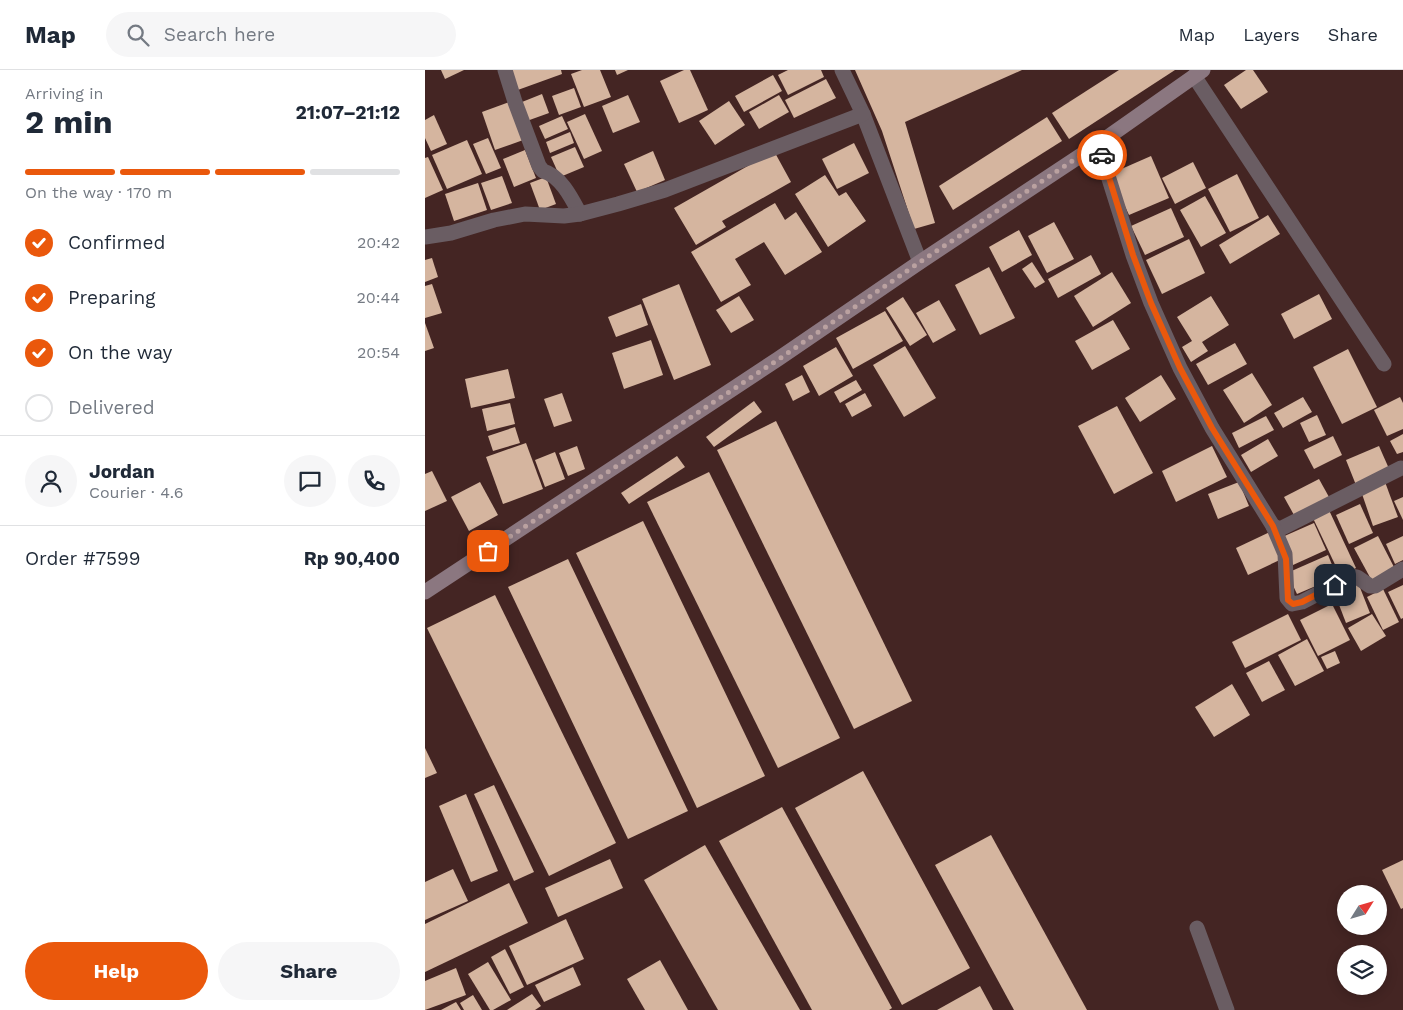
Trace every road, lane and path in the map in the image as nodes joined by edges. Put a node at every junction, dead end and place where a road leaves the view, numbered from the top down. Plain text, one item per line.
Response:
1 (505, 70) edge
2 (842, 70) edge
3 (1198, 73) edge
4 (863, 114) junction
5 (1098, 144) junction
6 (580, 214) junction
7 (425, 238) edge
8 (920, 262) junction
9 (1384, 364) dead end
10 (1402, 466) edge
11 (1273, 526) junction
12 (1403, 569) edge
13 (425, 592) edge
14 (1197, 928) dead end
15 (1227, 1010) edge

1 - 6 street
2 - 4 street
3 - 5 main road
3 - 9 street
4 - 6 street
4 - 8 street
5 - 8 main road
5 - 11 street
6 - 7 street
8 - 13 main road
10 - 11 street
11 - 12 street
14 - 15 street

